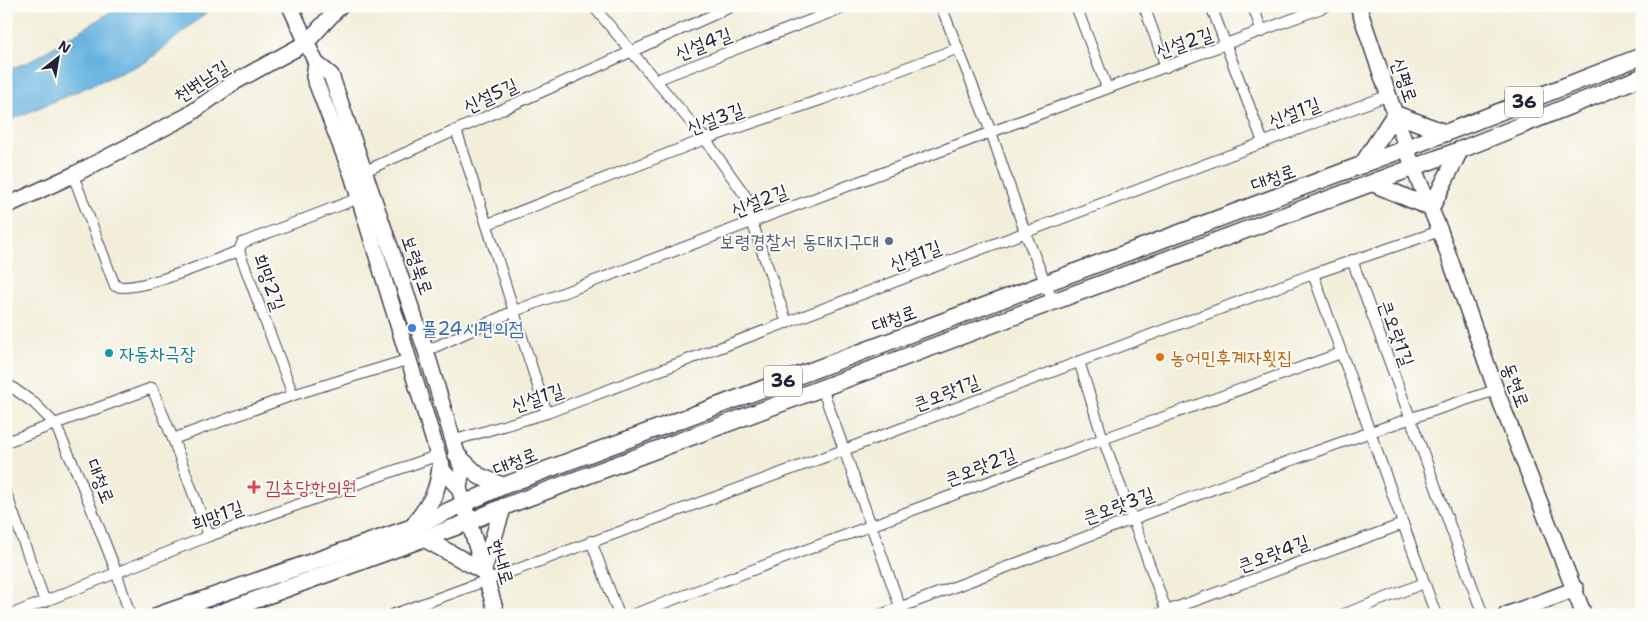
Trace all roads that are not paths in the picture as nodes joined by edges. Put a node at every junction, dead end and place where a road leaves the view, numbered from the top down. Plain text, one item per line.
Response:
1 (290, 6) edge
2 (340, 6) edge
3 (593, 6) edge
4 (733, 6) edge
5 (847, 6) edge
6 (941, 6) edge
7 (1076, 6) edge
8 (1144, 6) edge
9 (1211, 6) edge
10 (1253, 6) edge
11 (1327, 6) edge
12 (1358, 6) edge
13 (1262, 32) junction
14 (306, 43) junction
15 (1225, 46) junction
16 (956, 49) junction
17 (630, 52) junction
18 (1642, 56) edge
19 (316, 63) junction
20 (1166, 66) junction
21 (1642, 77) edge
22 (656, 80) junction
23 (1107, 88) junction
24 (1389, 95) junction
25 (1395, 114) junction
26 (456, 130) junction
27 (991, 132) junction
28 (1446, 132) junction
29 (705, 139) junction
30 (1263, 142) junction
31 (1407, 148) junction
32 (1460, 150) junction
33 (1362, 165) junction
34 (1414, 168) junction
35 (365, 171) junction
36 (73, 175) junction
37 (1372, 183) junction
38 (359, 198) junction
39 (6, 206) edge
40 (1430, 208) junction
41 (752, 222) junction
42 (488, 224) junction
43 (1440, 231) junction
44 (1025, 232) junction
45 (239, 251) junction
46 (1352, 260) junction
47 (1313, 274) junction
48 (1045, 283) junction
49 (1053, 302) junction
50 (512, 312) junction
51 (787, 323) junction
52 (426, 351) junction
53 (1341, 353) junction
54 (410, 359) junction
55 (1079, 361) junction
56 (6, 383) edge
57 (822, 388) junction
58 (1496, 390) junction
59 (293, 395) junction
60 (547, 414) junction
61 (1410, 418) junction
62 (55, 424) junction
63 (1370, 432) junction
64 (1103, 438) junction
65 (173, 439) junction
66 (6, 442) edge
67 (454, 447) junction
68 (844, 450) junction
69 (440, 459) junction
70 (503, 486) junction
71 (459, 488) junction
72 (6, 493) edge
73 (463, 505) junction
74 (502, 507) junction
75 (1131, 519) junction
76 (468, 522) junction
77 (1403, 524) junction
78 (871, 526) junction
79 (417, 532) junction
80 (209, 536) junction
81 (591, 541) junction
82 (116, 571) junction
83 (484, 576) junction
84 (1424, 583) junction
85 (1576, 589) junction
86 (45, 602) junction
87 (902, 611) edge
88 (1167, 613) edge
89 (10, 615) edge
90 (130, 615) edge
91 (159, 615) edge
92 (214, 615) edge
93 (392, 615) edge
94 (498, 615) edge
95 (619, 615) edge
96 (632, 615) edge
97 (880, 615) edge
98 (1156, 615) edge
99 (1342, 615) edge
100 (1436, 615) edge
101 (1483, 615) edge
102 (1506, 615) edge
103 (1584, 615) edge

1 - 14 street, 보령북로
2 - 14 street, 천변남길
3 - 17 street
4 - 17 street, 신설5길
5 - 22 street, 신설4길
6 - 16 street
7 - 23 street
8 - 20 street
9 - 15 street
10 - 13 street
11 - 13 street, 신설2길
12 - 24 street, 신평로
13 - 15 street, 신설2길
14 - 19 street, 보령북로
14 - 36 street, 천변남길
15 - 20 street, 신설2길
15 - 30 street
16 - 27 street
16 - 29 street, 신설3길
17 - 22 street
17 - 26 street, 신설5길
18 - 28 main road, 대청로 / 36
19 - 35 street, 보령북로
19 - 38 street, 보령북로
20 - 23 street, 신설2길
21 - 32 main road, 대청로 / 36
22 - 29 street
23 - 27 street, 신설2길
24 - 25 street, 신평로
24 - 30 street, 신설1길
25 - 28 main road
25 - 31 street, 신평로
25 - 33 main road
26 - 35 street, 신설5길
26 - 42 street
27 - 41 street, 신설2길
27 - 44 street
28 - 31 main road, 대청로 / 36
29 - 41 street
29 - 42 street, 신설3길
30 - 44 street, 신설1길
31 - 33 main road, 대청로 / 36
31 - 34 street, 신평로
32 - 34 main road, 대청로 / 36
32 - 40 main road
33 - 48 main road, 대청로 / 36
34 - 37 main road, 대청로 / 36
34 - 40 street, 동현로
35 - 52 street, 보령북로
36 - 39 street, 천변남길
36 - 45 street
37 - 40 main road
37 - 49 main road, 대청로 / 36
38 - 45 street, 희망2길
38 - 54 street, 보령북로
40 - 43 street, 동현로
41 - 50 street, 신설2길
41 - 51 street
42 - 50 street
43 - 46 street, 큰오랏1길
43 - 58 street, 동현로
44 - 48 street
44 - 51 street, 신설1길
45 - 59 street, 희망2길
46 - 47 street, 큰오랏1길
46 - 61 street, 큰오랏1길
47 - 53 street
47 - 55 street, 큰오랏1길
48 - 49 street
48 - 70 main road, 대청로 / 36
49 - 57 main road, 대청로 / 36
50 - 52 street, 신설2길
50 - 60 street
51 - 60 street, 신설1길
52 - 67 street, 보령북로
53 - 63 street
53 - 64 street, 큰오랏2길
54 - 59 street
54 - 69 street, 보령북로
55 - 64 street
55 - 68 street, 큰오랏1길
56 - 62 street, 대청로
57 - 68 street
57 - 74 main road, 대청로 / 36
58 - 61 street, 큰오랏3길
58 - 85 street, 동현로
59 - 65 street
60 - 67 street, 신설1길
61 - 63 street, 큰오랏3길
61 - 101 street
62 - 65 street
62 - 66 street
62 - 82 street, 대청로
63 - 75 street, 큰오랏3길
63 - 77 street
64 - 75 street
64 - 78 street, 큰오랏2길
65 - 80 street
67 - 70 main road
67 - 71 street, 보령북로
68 - 78 street
68 - 81 street, 큰오랏1길
69 - 71 street, 보령북로
69 - 79 main road
69 - 80 street, 희망1길
70 - 73 main road, 대청로 / 36
71 - 73 street, 보령북로
72 - 86 street
73 - 76 street, 보령북로
73 - 79 main road, 대청로 / 36
74 - 76 main road, 대청로 / 36
74 - 83 main road
75 - 87 street, 큰오랏3길
75 - 88 street
76 - 79 main road, 대청로 / 36
76 - 83 street, 한내로
77 - 84 street
77 - 88 street, 큰오랏4길
78 - 87 street
78 - 96 street, 큰오랏2길
79 - 83 main road
79 - 91 main road, 대청로 / 36
79 - 92 main road, 대청로 / 36
80 - 82 street, 희망1길
81 - 83 street, 큰오랏1길
81 - 95 street
82 - 86 street, 희망1길
82 - 90 street, 대청로
83 - 93 street, 큰오랏1길
83 - 94 street, 한내로
84 - 99 street
84 - 100 street
85 - 102 street
85 - 103 street, 동현로
86 - 89 street, 희망1길
87 - 97 street, 큰오랏3길
88 - 98 street, 큰오랏4길

